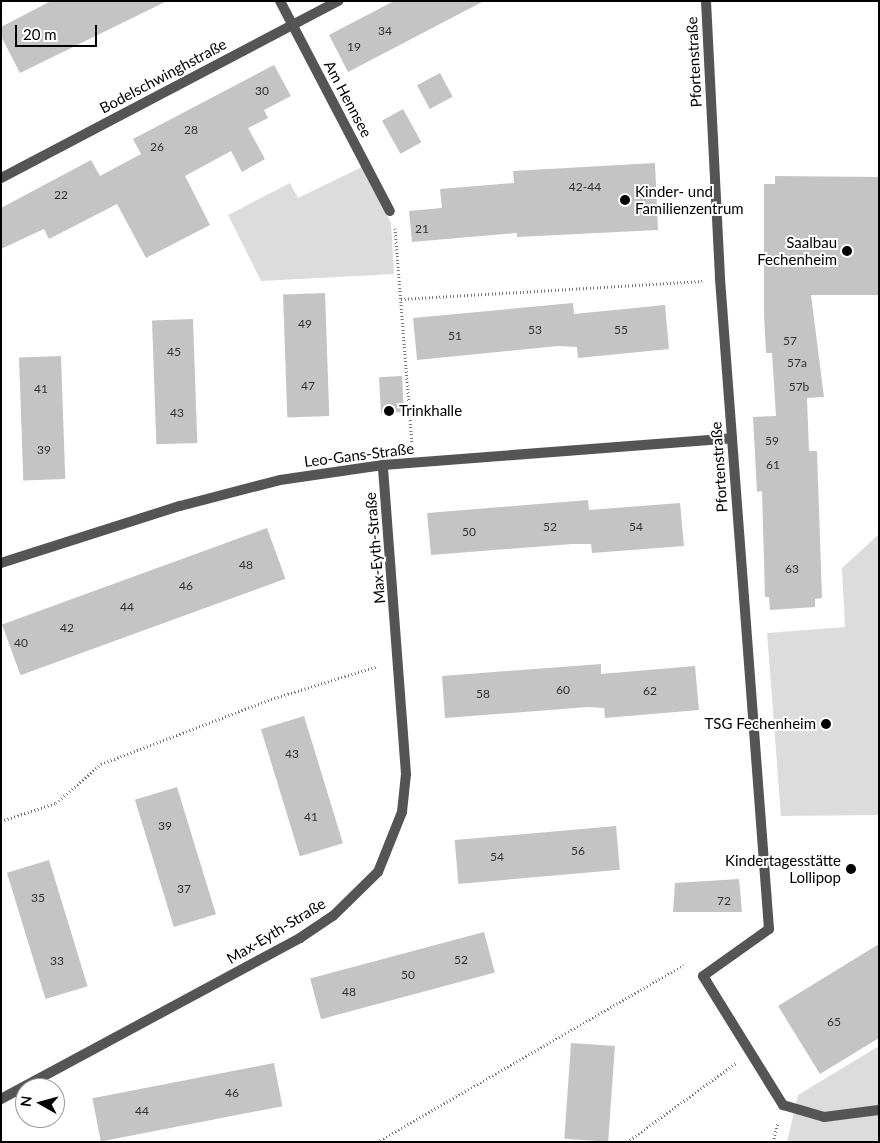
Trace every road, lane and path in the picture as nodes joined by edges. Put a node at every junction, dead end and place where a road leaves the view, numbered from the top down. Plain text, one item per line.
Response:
1 (280, 1) edge
2 (338, 1) edge
3 (706, 1) edge
4 (292, 26) junction
5 (1, 178) edge
6 (390, 211) joint
7 (720, 280) junction
8 (401, 299) junction
9 (732, 438) junction
10 (413, 462) junction
11 (383, 465) junction
12 (1, 563) edge
13 (400, 660) junction
14 (1, 821) edge
15 (684, 965) dead end
16 (750, 1053) junction
17 (1, 1099) edge
18 (879, 1110) edge
19 (377, 1142) edge
20 (627, 1142) edge

1 - 4 street, Am Hennsee
2 - 4 street, Bodelschwinghstraße
3 - 7 street, Pfortenstraße
4 - 5 street, Bodelschwinghstraße
4 - 6 street, Am Hennsee
6 - 8 path
7 - 8 path
7 - 9 street, Pfortenstraße
8 - 10 path
9 - 10 street, Leo-Gans-Straße
9 - 16 street, Pfortenstraße
10 - 11 street, Leo-Gans-Straße
11 - 12 street, Leo-Gans-Straße
11 - 13 street, Max-Eyth-Straße
13 - 14 path
13 - 17 street, Max-Eyth-Straße
15 - 19 path
16 - 18 street
16 - 20 path

